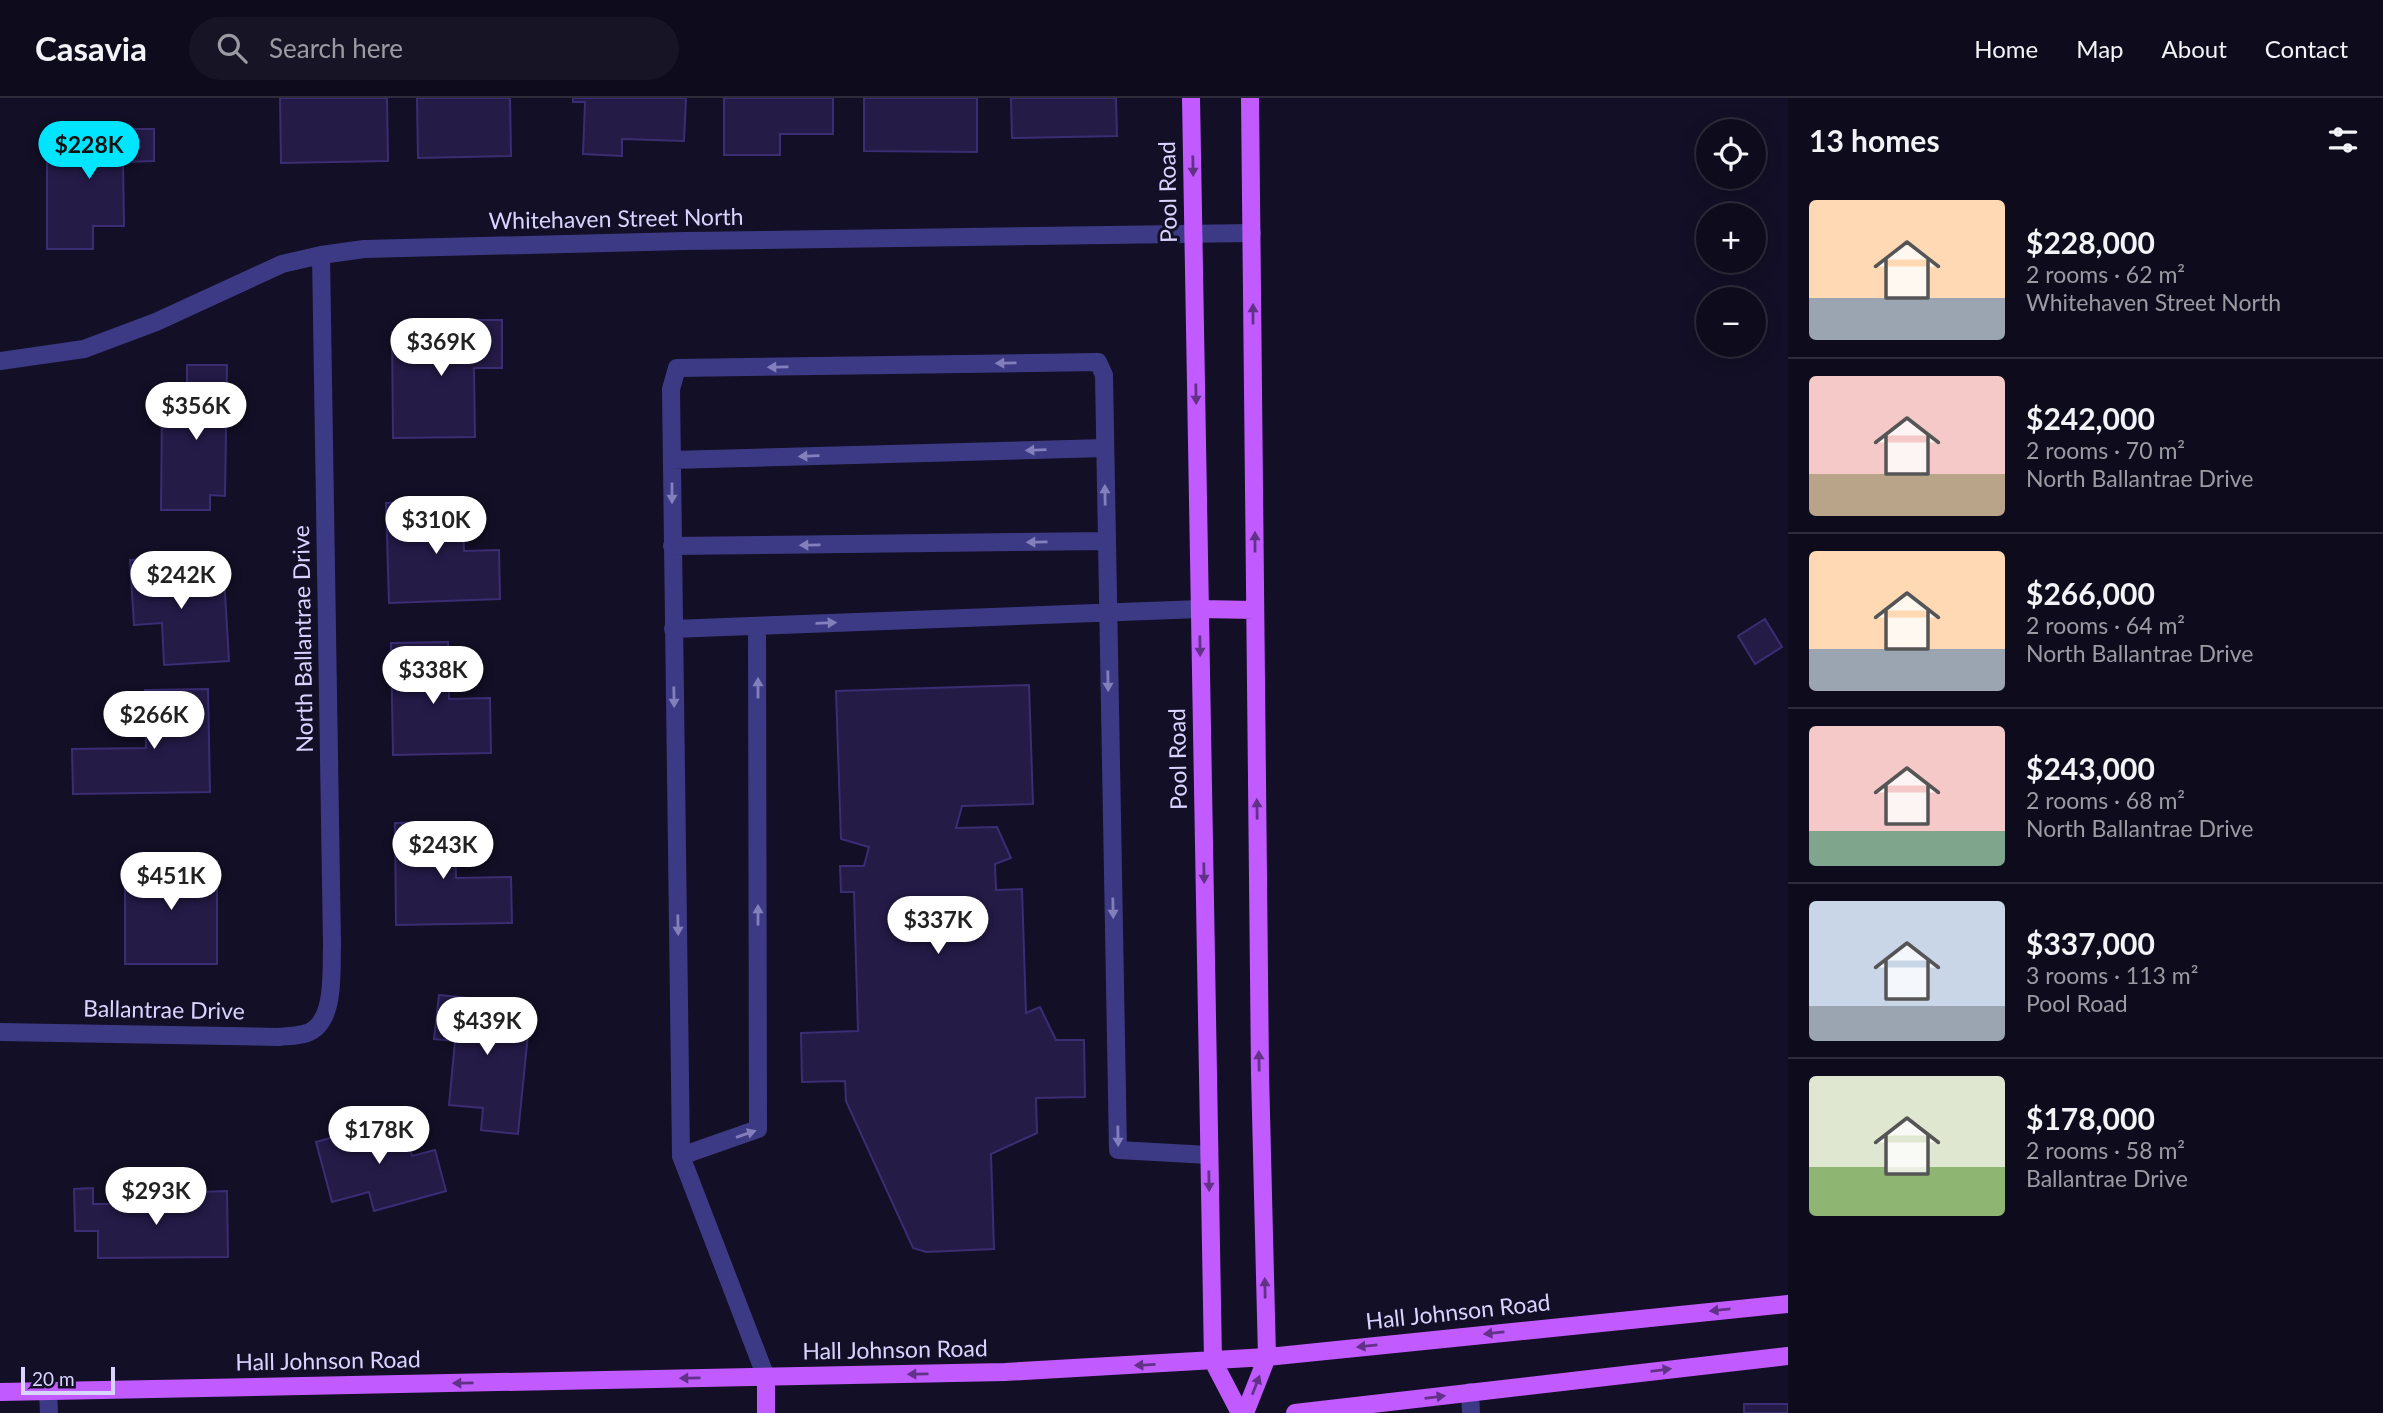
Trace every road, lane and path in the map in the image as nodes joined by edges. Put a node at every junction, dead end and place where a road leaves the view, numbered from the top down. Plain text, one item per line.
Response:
1 (1191, 98) edge
2 (1250, 98) edge
3 (1252, 233) junction
4 (1194, 234) junction
5 (321, 255) junction
6 (0, 362) edge
7 (1104, 449) junction
8 (672, 460) junction
9 (1105, 541) junction
10 (672, 547) junction
11 (1200, 609) junction
12 (1255, 610) junction
13 (1106, 613) junction
14 (757, 626) junction
15 (673, 629) junction
16 (322, 1020) joint
17 (0, 1032) edge
18 (1209, 1155) junction
19 (681, 1156) junction
20 (1788, 1304) edge
21 (1267, 1356) junction
22 (1788, 1356) edge
23 (1213, 1361) junction
24 (766, 1377) junction
25 (0, 1392) edge
26 (48, 1392) junction
27 (1471, 1392) junction
28 (49, 1413) edge
29 (766, 1413) edge
30 (1240, 1413) edge
31 (1245, 1413) edge
32 (1295, 1413) edge
33 (1471, 1413) edge

1 -> 4 main road, Pool Road
2 - 3 main road
3 - 4 street, Whitehaven Street North
12 -> 3 main road
4 - 5 street, Whitehaven Street North
4 -> 11 main road, Pool Road
5 - 6 street, Whitehaven Street North
5 - 16 street, North Ballantrae Drive
7 -> 8 street
7 -> 8 street
9 -> 7 street
8 -> 10 street
9 -> 10 street
9 - 13 street
10 - 15 street
11 - 12 main road
11 - 13 street
11 -> 18 main road, Pool Road
21 -> 12 main road
14 -> 13 street
13 -> 18 street
14 - 15 street
19 -> 14 street
15 -> 19 street
16 - 17 street, Ballantrae Drive
18 -> 23 main road, Pool Road
19 - 24 street
20 -> 21 main road, Hall Johnson Road
21 - 23 main road, Hall Johnson Road
31 -> 21 main road
27 -> 22 main road
23 -> 24 main road, Hall Johnson Road
23 - 30 main road, Pool Road
24 -> 26 main road, Hall Johnson Road
24 - 29 main road
25 - 26 main road, Hall Johnson Road
26 - 28 street
32 -> 27 main road
27 - 33 street

